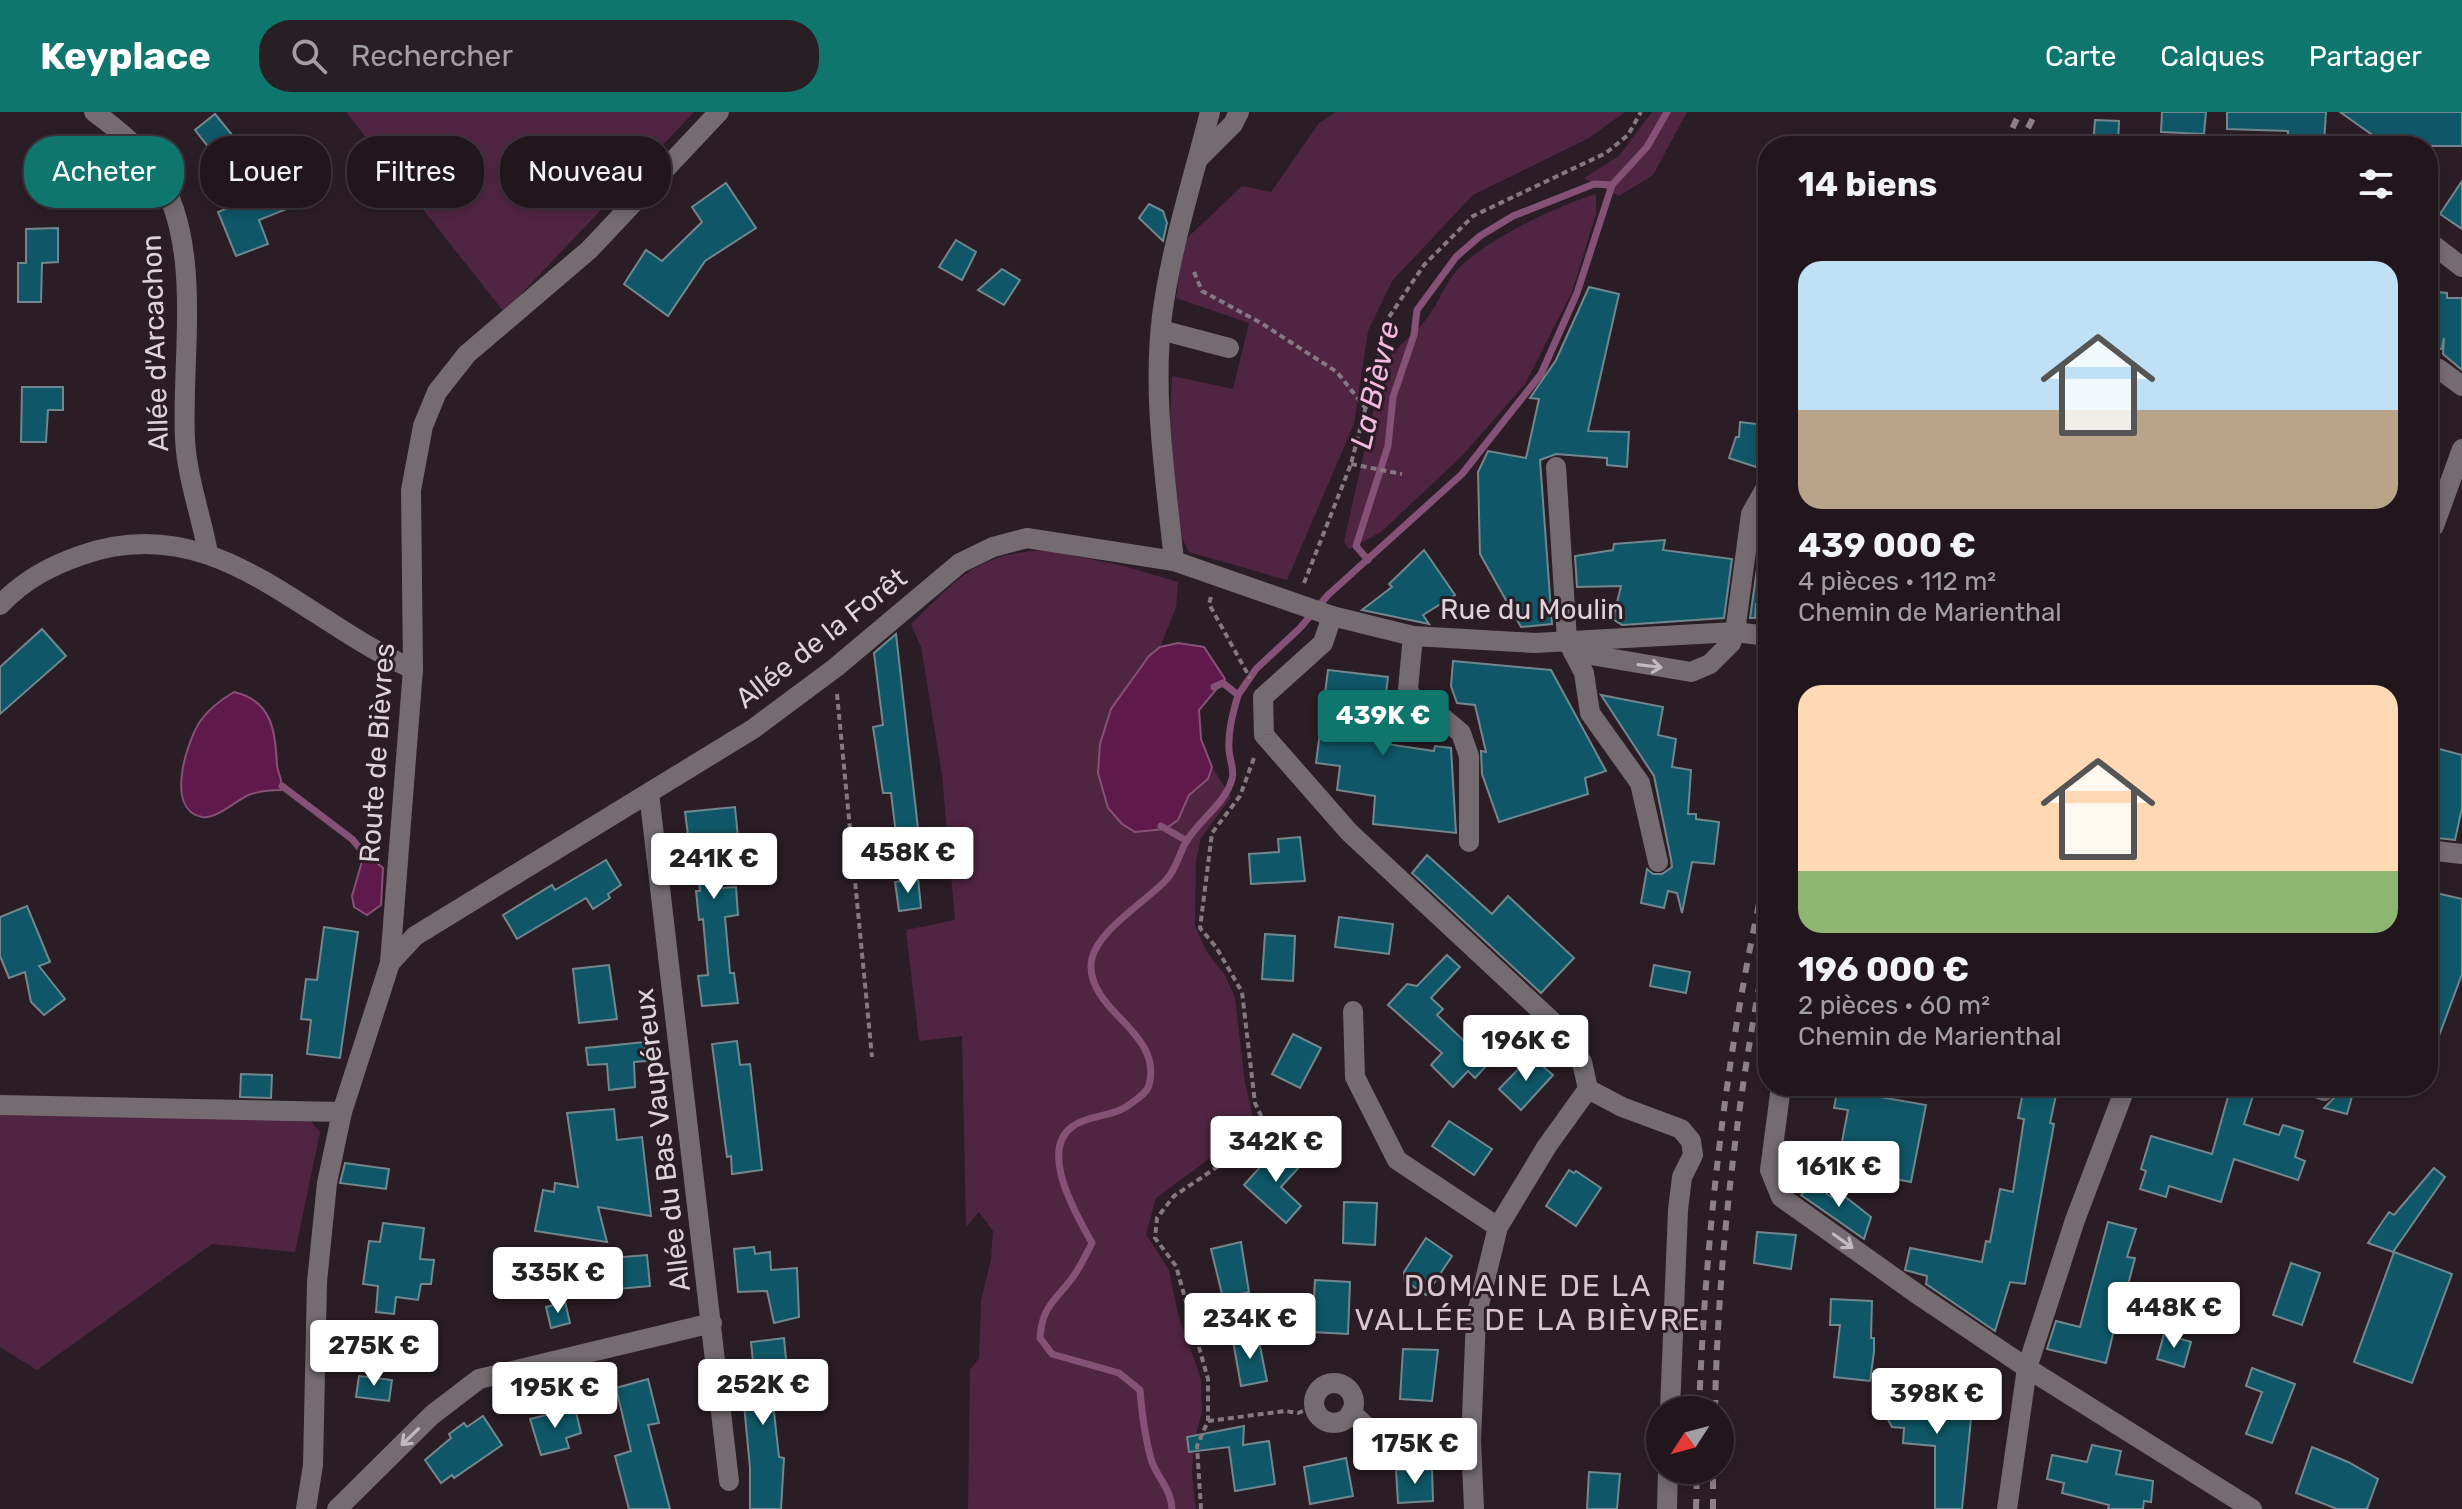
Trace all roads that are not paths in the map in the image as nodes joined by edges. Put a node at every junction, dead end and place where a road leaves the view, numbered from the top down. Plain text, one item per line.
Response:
1 (94, 112) edge
2 (719, 112) edge
3 (1210, 112) edge
4 (1239, 112) edge
5 (1198, 159) junction
6 (2438, 249) edge
7 (2462, 267) edge
8 (1161, 330) junction
9 (1229, 348) dead end
10 (2438, 369) edge
11 (2462, 386) edge
12 (2462, 449) edge
13 (1556, 467) dead end
14 (1758, 502) edge
15 (2438, 515) edge
16 (208, 553) junction
17 (1174, 561) junction
18 (0, 605) edge
19 (1332, 616) junction
20 (1735, 632) junction
21 (1758, 635) edge
22 (1413, 636) junction
23 (1570, 646) junction
24 (413, 669) junction
25 (649, 793) junction
26 (1469, 842) dead end
27 (2438, 851) edge
28 (2462, 853) edge
29 (1658, 862) dead end
30 (390, 963) junction
31 (1353, 1011) dead end
32 (1588, 1089) junction
33 (1780, 1096) edge
34 (2122, 1096) edge
35 (0, 1105) edge
36 (342, 1112) junction
37 (1498, 1227) junction
38 (712, 1323) junction
39 (2027, 1368) junction
40 (1671, 1396) edge
41 (1351, 1412) junction
42 (1471, 1441) junction
43 (729, 1481) dead end
44 (1668, 1484) edge
45 (306, 1509) edge
46 (337, 1509) edge
47 (1474, 1509) edge
48 (1667, 1509) edge
49 (2007, 1509) edge
50 (2252, 1509) edge

1 - 16 street, Allée d'Arcachon
2 - 24 street, Route de Bièvres
3 - 5 street
4 - 5 street
5 - 8 street
6 - 7 street
8 - 9 street
8 - 17 street
10 - 11 street
12 - 15 street
13 - 23 street
14 - 20 street
16 - 18 street
16 - 24 street
17 - 19 street, Allée de la Forêt
17 - 25 street, Allée de la Forêt
19 - 22 street, Rue du Moulin
19 - 32 street
20 - 21 street, Rue du Moulin
20 - 23 street, Rue du Moulin
23 -> 20 street, Rue du Moulin
22 - 23 street, Rue du Moulin
22 - 26 street
23 - 29 street
24 - 30 street, Route de Bièvres
25 - 30 street, Allée de la Forêt
25 - 38 street, Allée du Bas Vaupéreux
27 - 28 street
30 - 36 street, Route de Bièvres
31 - 37 street
32 - 37 street
32 - 40 street
33 -> 39 street
34 - 39 street
35 - 36 street
36 - 45 street, Route de Bièvres
37 - 42 street
38 - 43 street, Allée du Bas Vaupéreux
38 -> 46 street
39 - 49 street
39 - 50 street
41 - 41 street
41 - 42 street
42 - 47 street
44 - 48 street

